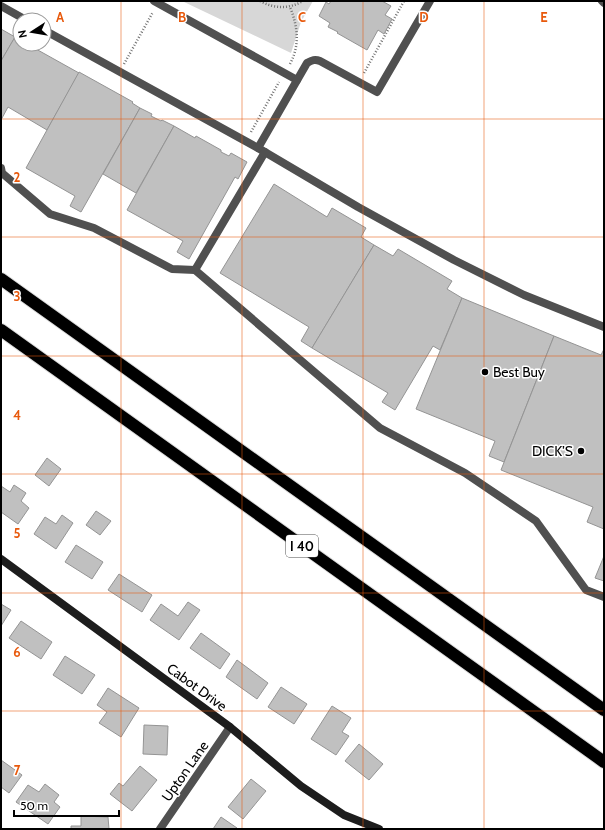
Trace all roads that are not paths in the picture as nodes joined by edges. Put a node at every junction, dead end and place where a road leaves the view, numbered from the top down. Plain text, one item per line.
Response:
1 (430, 1) edge
2 (602, 1) edge
3 (156, 2) edge
4 (604, 3) edge
5 (1, 6) edge
6 (12, 12) edge
7 (52, 34) edge
8 (297, 80) junction
9 (261, 150) junction
10 (1, 168) edge
11 (195, 270) junction
12 (1, 279) edge
13 (604, 327) edge
14 (1, 330) edge
15 (1, 560) edge
16 (604, 598) edge
17 (604, 710) edge
18 (230, 728) junction
19 (604, 762) edge
20 (160, 829) edge
21 (379, 829) edge

1 - 8 street
2 - 4 street
3 - 8 street
5 - 6 street
7 - 9 street
8 - 9 street
9 - 11 street
9 - 13 street
10 - 11 street
11 - 16 street
12 - 17 highway
14 - 19 highway, I 40
15 - 18 street, Cabot Drive
18 - 20 street, Upton Lane
18 - 21 street, Cabot Drive

